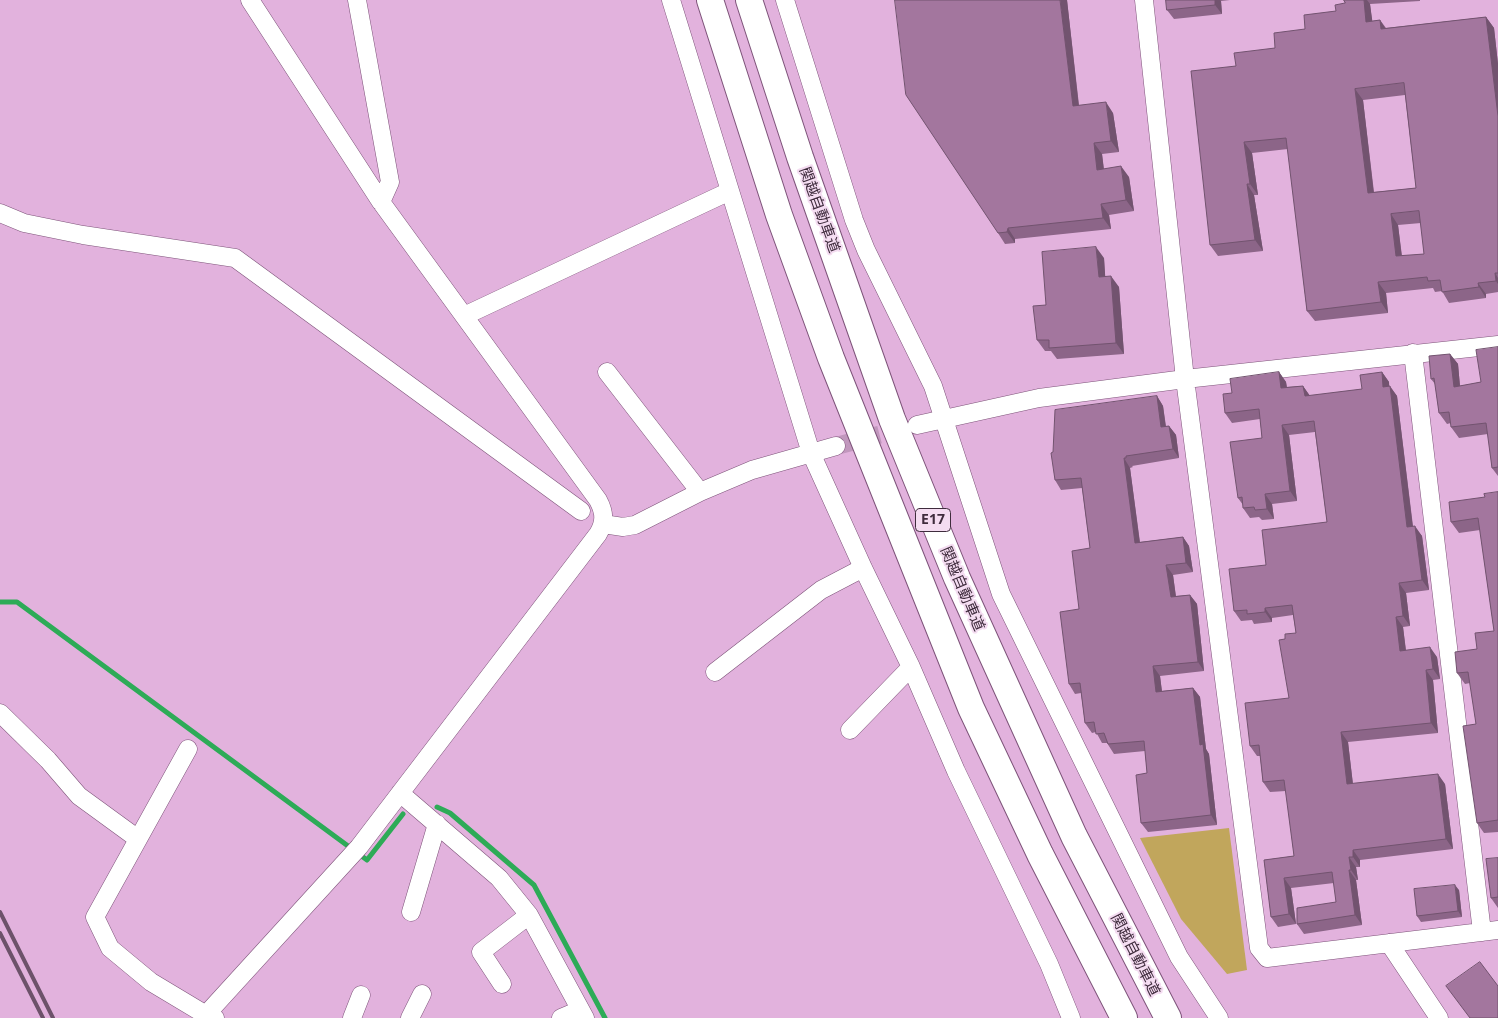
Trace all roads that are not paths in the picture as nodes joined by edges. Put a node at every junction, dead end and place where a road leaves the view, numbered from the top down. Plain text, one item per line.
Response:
1 (250, 0) edge
2 (357, 0) edge
3 (671, 0) edge
4 (710, 0) edge
5 (749, 0) edge
6 (784, 0) edge
7 (1144, 0) edge
8 (730, 191) junction
9 (381, 202) junction
10 (0, 213) edge
11 (464, 316) junction
12 (1498, 345) edge
13 (1414, 354) junction
14 (607, 372) dead end
15 (1185, 379) junction
16 (945, 418) junction
17 (917, 425) tunnel mouth
18 (836, 446) tunnel mouth
19 (811, 453) junction
20 (700, 492) junction
21 (581, 511) dead end
22 (603, 524) junction
23 (863, 568) junction
24 (911, 667) junction
25 (716, 672) dead end
26 (0, 713) edge
27 (850, 730) dead end
28 (188, 749) dead end
29 (400, 793) junction
30 (437, 824) junction
31 (138, 839) junction
32 (411, 912) dead end
33 (529, 915) junction
34 (1490, 931) edge
35 (1390, 943) junction
36 (502, 984) dead end
37 (422, 994) dead end
38 (361, 995) dead end
39 (582, 1014) edge
40 (208, 1017) edge
41 (352, 1018) edge
42 (410, 1018) edge
43 (561, 1018) edge
44 (1072, 1018) edge
45 (1124, 1018) edge
46 (1168, 1018) edge
47 (1219, 1018) edge
48 (1439, 1018) edge

1 - 9 street
2 - 9 street
3 - 8 street
4 - 45 highway, E17
5 - 46 highway, 関越自動車道 / E17
6 - 16 street
7 - 15 street
8 - 11 street
8 - 19 street
9 - 11 street
10 - 21 street
11 - 22 street
12 - 13 street
13 - 15 street
13 - 34 street
14 - 20 street
15 - 16 street
15 - 35 street
16 - 17 street
16 - 47 street
18 - 19 street
19 - 20 street
19 - 23 street
20 - 22 street
22 - 29 street
23 - 24 street
23 - 25 street
24 - 27 street
24 - 44 street
26 - 31 street
28 - 31 street
29 - 30 street
29 - 40 street
30 - 32 street
30 - 33 street
31 - 40 street
33 - 36 street
33 - 39 street
34 - 35 street
35 - 48 street
37 - 42 street
38 - 41 street
39 - 43 street

